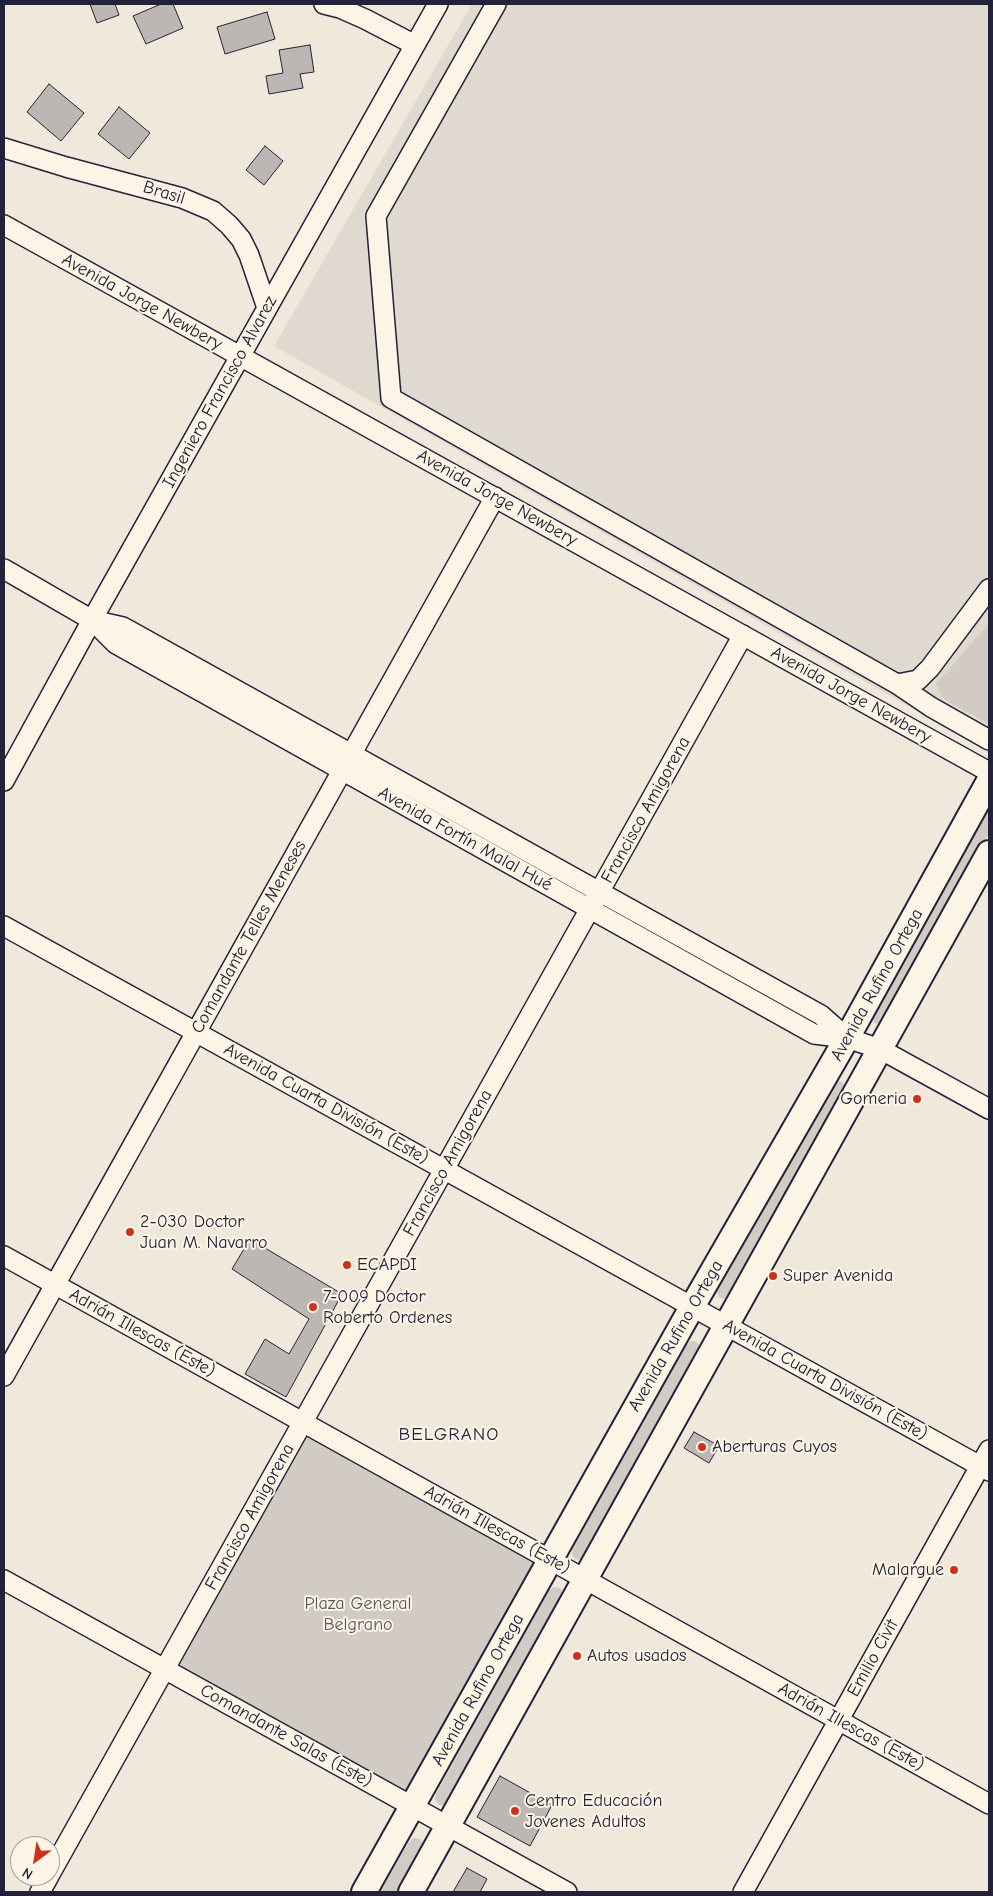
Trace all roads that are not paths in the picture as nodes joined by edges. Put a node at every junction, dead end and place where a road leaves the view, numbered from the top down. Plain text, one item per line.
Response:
1 (324, 4) edge
2 (438, 4) edge
3 (496, 4) edge
4 (415, 45) junction
5 (4, 148) edge
6 (4, 224) edge
7 (267, 308) junction
8 (240, 356) junction
9 (495, 497) junction
10 (4, 568) edge
11 (989, 589) edge
12 (92, 620) junction
13 (743, 635) junction
14 (897, 684) junction
15 (989, 740) edge
16 (351, 754) junction
17 (342, 771) junction
18 (989, 772) edge
19 (4, 781) edge
20 (989, 781) edge
21 (989, 853) edge
22 (600, 892) junction
23 (590, 910) junction
24 (4, 926) edge
25 (196, 1032) junction
26 (848, 1038) junction
27 (880, 1049) junction
28 (989, 1109) edge
29 (445, 1170) junction
30 (4, 1256) edge
31 (55, 1285) junction
32 (692, 1307) junction
33 (726, 1325) junction
34 (4, 1376) edge
35 (303, 1422) junction
36 (986, 1462) edge
37 (551, 1560) junction
38 (585, 1579) junction
39 (4, 1580) edge
40 (165, 1670) junction
41 (839, 1720) junction
42 (989, 1804) edge
43 (413, 1806) junction
44 (448, 1826) junction
45 (60, 1857) edge
46 (364, 1892) edge
47 (411, 1892) edge
48 (567, 1892) edge
49 (743, 1892) edge

1 - 4 street
2 - 4 street, Ingeniero Francisco Alvarez
3 - 14 street
4 - 7 street, Ingeniero Francisco Alvarez
5 - 7 street, Brasil
6 - 8 street, Avenida Jorge Newbery
7 - 8 street, Ingeniero Francisco Alvarez
8 - 9 street, Avenida Jorge Newbery
8 - 12 street, Ingeniero Francisco Alvarez
9 - 13 street, Avenida Jorge Newbery
9 - 16 street, Comandante Telles Meneses
10 - 12 street, Avenida Fortín Malal Hué
11 - 14 street
12 - 16 street, Avenida Fortín Malal Hué
12 - 17 street, Avenida Fortín Malal Hué
12 - 19 street, Ingeniero Francisco Alvarez
13 - 18 street, Avenida Jorge Newbery
13 - 22 street, Francisco Amigorena
14 - 15 street
16 - 17 street, Comandante Telles Meneses
16 - 22 street, Avenida Fortín Malal Hué
17 - 23 street, Avenida Fortín Malal Hué
17 - 25 street, Comandante Telles Meneses
20 - 26 main road, Avenida Rufino Ortega
21 - 27 main road, Avenida Rufino Ortega
22 - 23 street, Francisco Amigorena
22 - 26 street, Avenida Fortín Malal Hué
23 - 26 street, Avenida Fortín Malal Hué
23 - 29 street, Francisco Amigorena
24 - 25 street, Avenida Cuarta División (Este)
25 - 29 street, Avenida Cuarta División (Este)
25 - 31 street, Comandante Telles Meneses
26 - 27 street, Avenida Fortín Malal Hué
26 - 32 main road, Avenida Rufino Ortega
27 - 28 street, Avenida Fortín Malal Hué
27 - 33 main road, Avenida Rufino Ortega
29 - 32 street, Avenida Cuarta División (Este)
29 - 35 street, Francisco Amigorena
30 - 31 street, Adrián Illescas (Este)
31 - 34 street, Comandante Telles Meneses
31 - 35 street, Adrián Illescas (Este)
32 - 33 street, Avenida Cuarta División (Este)
32 - 37 main road, Avenida Rufino Ortega
33 - 36 street, Avenida Cuarta División (Este)
33 - 38 main road, Avenida Rufino Ortega
35 - 37 street, Adrián Illescas (Este)
35 - 40 street, Francisco Amigorena
36 - 41 street, Emilio Civit
37 - 38 street, Adrián Illescas (Este)
37 - 43 main road, Avenida Rufino Ortega
38 - 41 street, Adrián Illescas (Este)
38 - 44 main road, Avenida Rufino Ortega
39 - 40 street, Comandante Salas (Este)
40 - 43 street, Comandante Salas (Este)
40 - 45 street, Francisco Amigorena
41 - 42 street, Adrián Illescas (Este)
41 - 49 street, Emilio Civit
43 - 44 street, Comandante Salas (Este)
43 - 46 main road, Avenida Rufino Ortega
44 - 47 main road, Avenida Rufino Ortega
44 - 48 street, Comandante Salas (Este)

